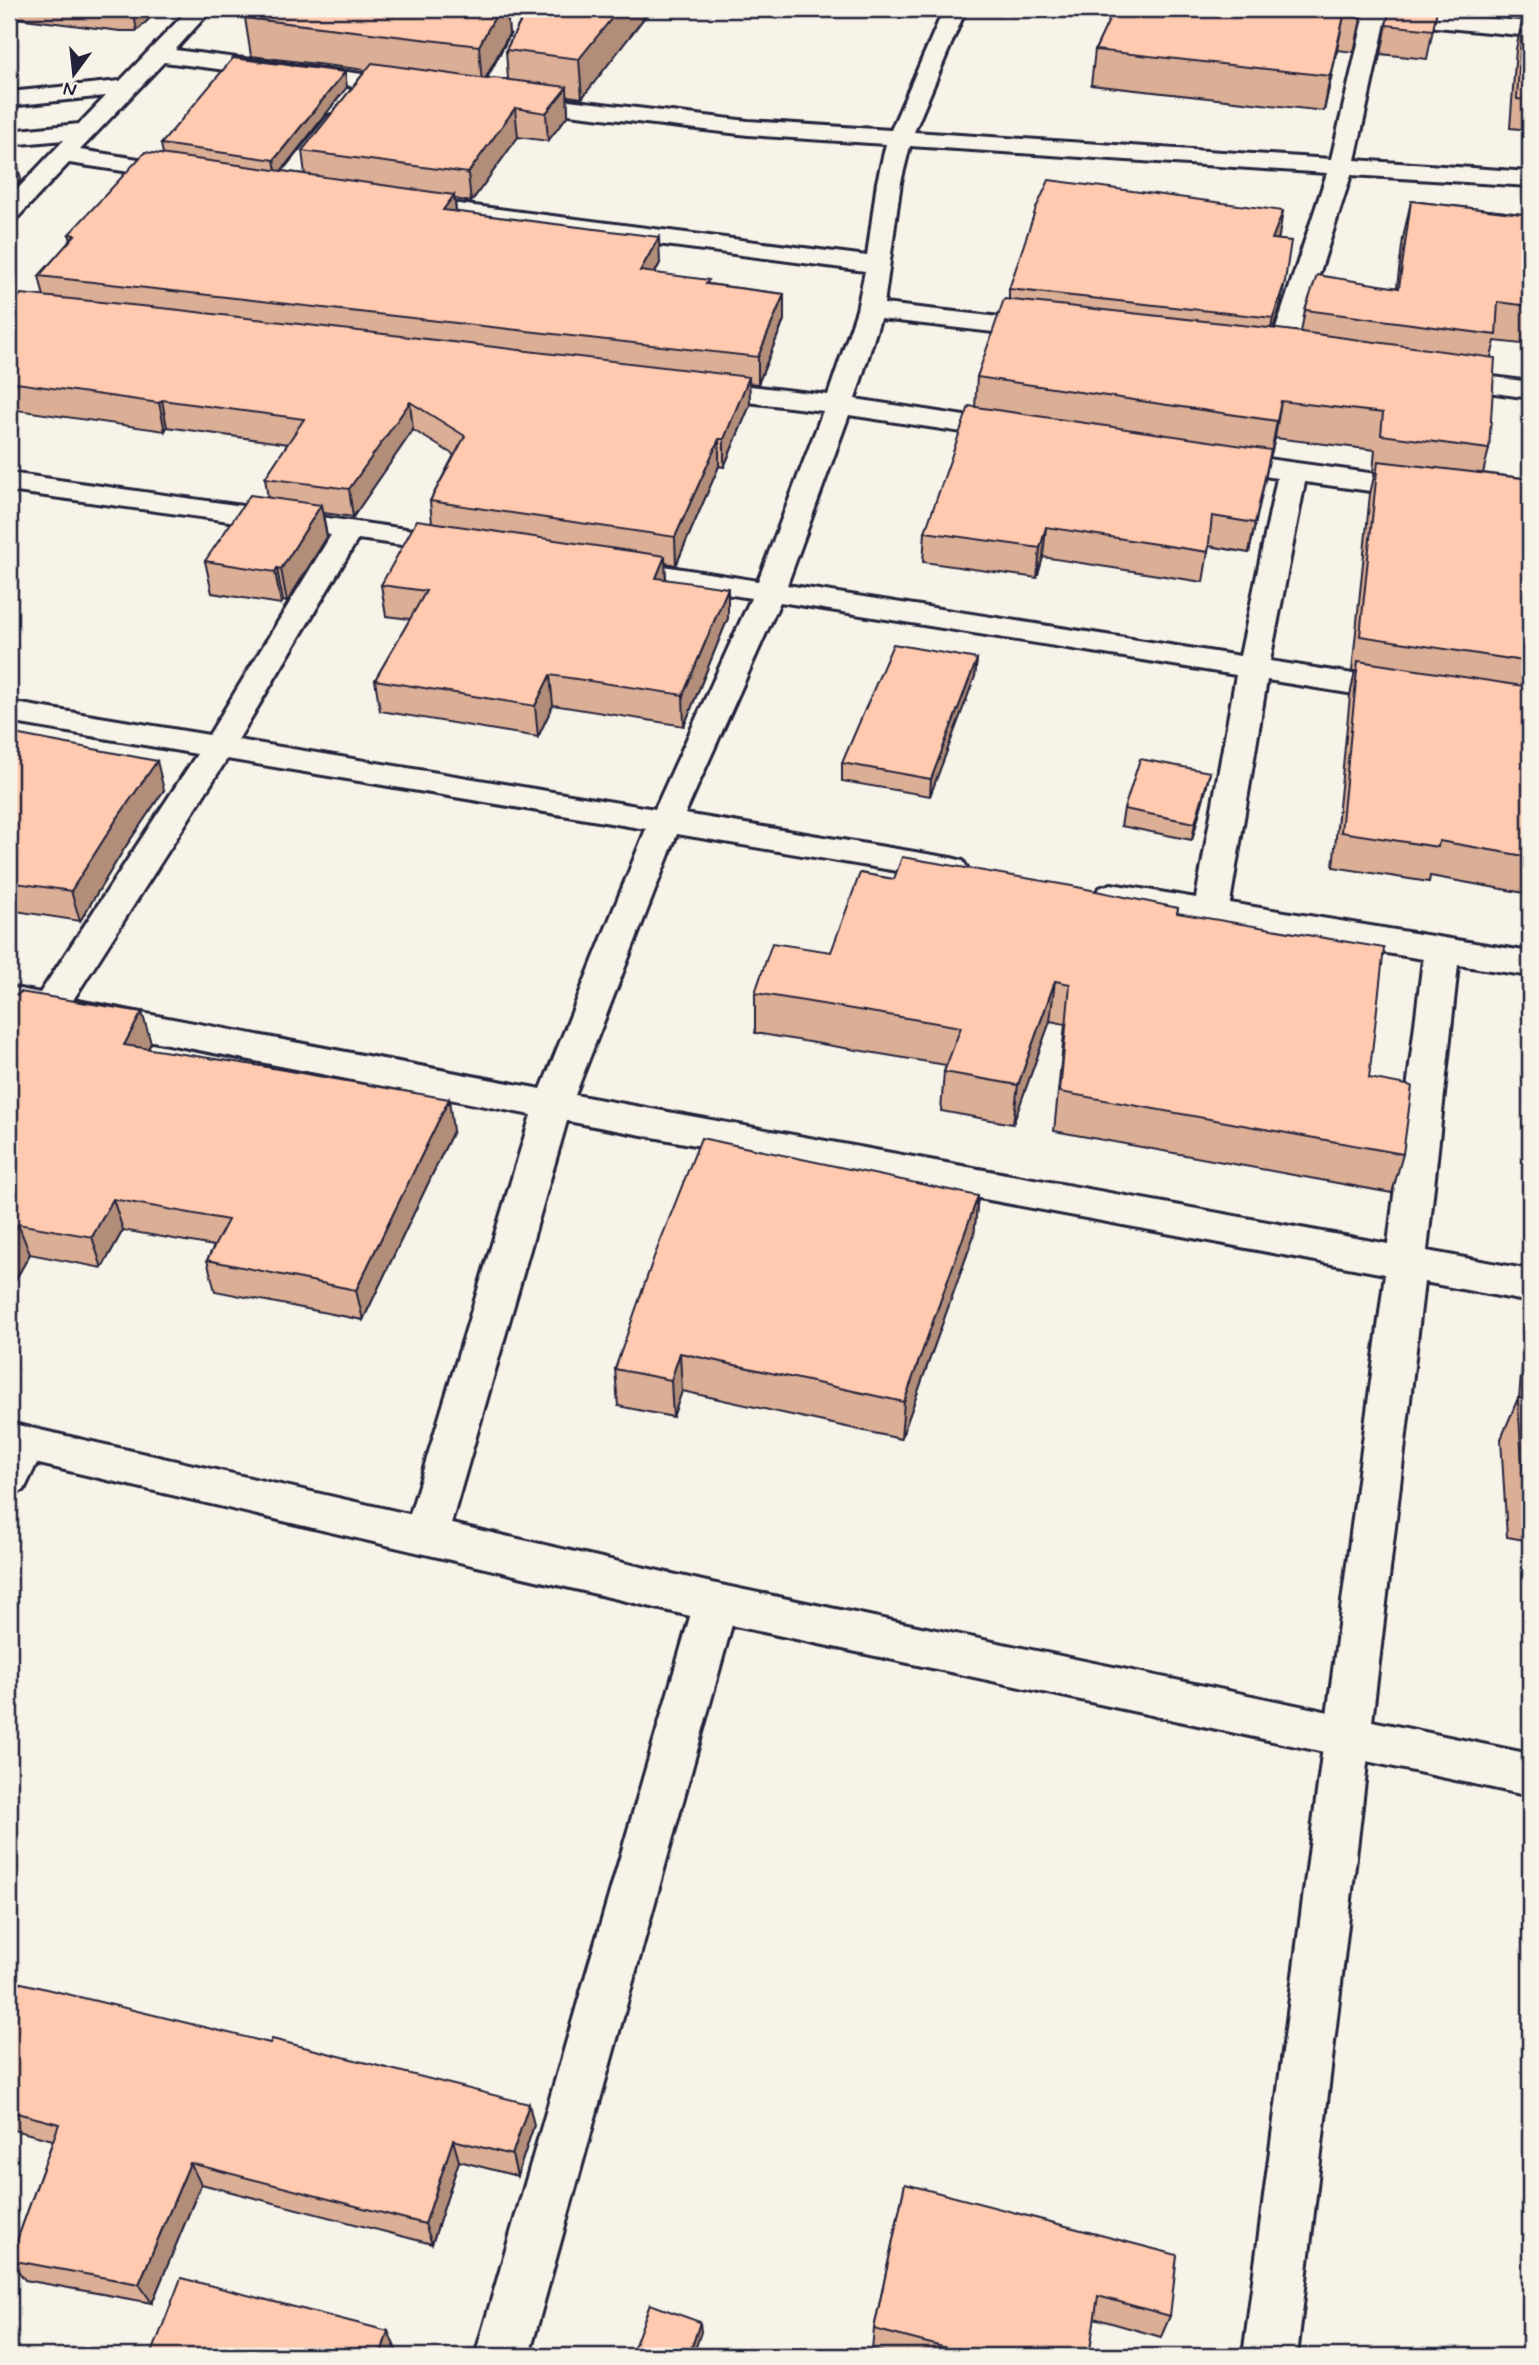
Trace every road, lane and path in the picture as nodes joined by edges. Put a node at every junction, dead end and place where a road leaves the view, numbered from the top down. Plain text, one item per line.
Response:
1 (201, 9) edge
2 (397, 9) edge
3 (955, 9) edge
4 (1324, 9) edge
5 (1376, 14) junction
6 (1446, 15) edge
7 (1530, 29) edge
8 (156, 54) junction
9 (367, 82) junction
10 (126, 87) junction
11 (436, 90) edge
12 (463, 94) edge
13 (490, 98) junction
14 (9, 99) edge
15 (85, 131) junction
16 (9, 138) edge
17 (899, 140) junction
18 (62, 155) junction
19 (1342, 165) junction
20 (214, 178) edge
21 (1530, 179) edge
22 (255, 184) edge
23 (283, 188) junction
24 (309, 191) edge
25 (374, 200) edge
26 (9, 212) edge
27 (878, 265) junction
28 (870, 310) junction
29 (1075, 333) edge
30 (1253, 353) edge
31 (1412, 374) edge
32 (675, 386) edge
33 (1530, 390) edge
34 (839, 405) junction
35 (1045, 436) edge
36 (1196, 458) edge
37 (1292, 473) junction
38 (9, 482) edge
39 (1530, 504) edge
40 (350, 527) junction
41 (486, 548) edge
42 (580, 562) edge
43 (770, 590) junction
44 (1253, 669) junction
45 (1438, 697) edge
46 (9, 712) edge
47 (219, 745) junction
48 (666, 820) junction
49 (979, 874) edge
50 (1075, 890) edge
51 (1211, 913) junction
52 (1441, 950) junction
53 (1530, 964) edge
54 (9, 1000) edge
55 (50, 1007) junction
56 (552, 1105) junction
57 (1406, 1263) junction
58 (1530, 1286) edge
59 (14, 1454) edge
60 (426, 1534) junction
61 (716, 1603) junction
62 (1348, 1735) junction
63 (1530, 1775) edge
64 (502, 2356) edge
65 (1270, 2356) edge

1 - 8 street
2 - 13 street
3 - 17 street
4 - 5 street
5 - 6 street
5 - 19 street
6 - 7 street
8 - 9 street
8 - 10 street
9 - 11 street
9 - 23 street
10 - 14 street
10 - 15 street
12 - 13 street
13 - 17 street
15 - 16 street
15 - 18 street
17 - 19 street
17 - 27 street
18 - 20 street
18 - 26 street
19 - 21 street
19 - 30 street
22 - 23 street
23 - 24 street
25 - 27 street
27 - 28 street
28 - 29 street
28 - 34 street
31 - 33 street
32 - 34 street
34 - 35 street
34 - 43 street
36 - 37 street
37 - 39 street
37 - 44 street
38 - 40 street
40 - 41 street
40 - 47 street
42 - 43 street
43 - 44 street
43 - 48 street
44 - 45 street
44 - 51 street
46 - 47 street
47 - 48 street
47 - 55 street
48 - 49 street
48 - 56 street
50 - 51 street
51 - 52 street
52 - 53 street
52 - 57 street
54 - 55 street
55 - 56 street
56 - 57 street
56 - 60 street
57 - 58 street
57 - 62 street
59 - 60 street
60 - 61 street
61 - 62 street
61 - 64 street
62 - 63 street
62 - 65 street

